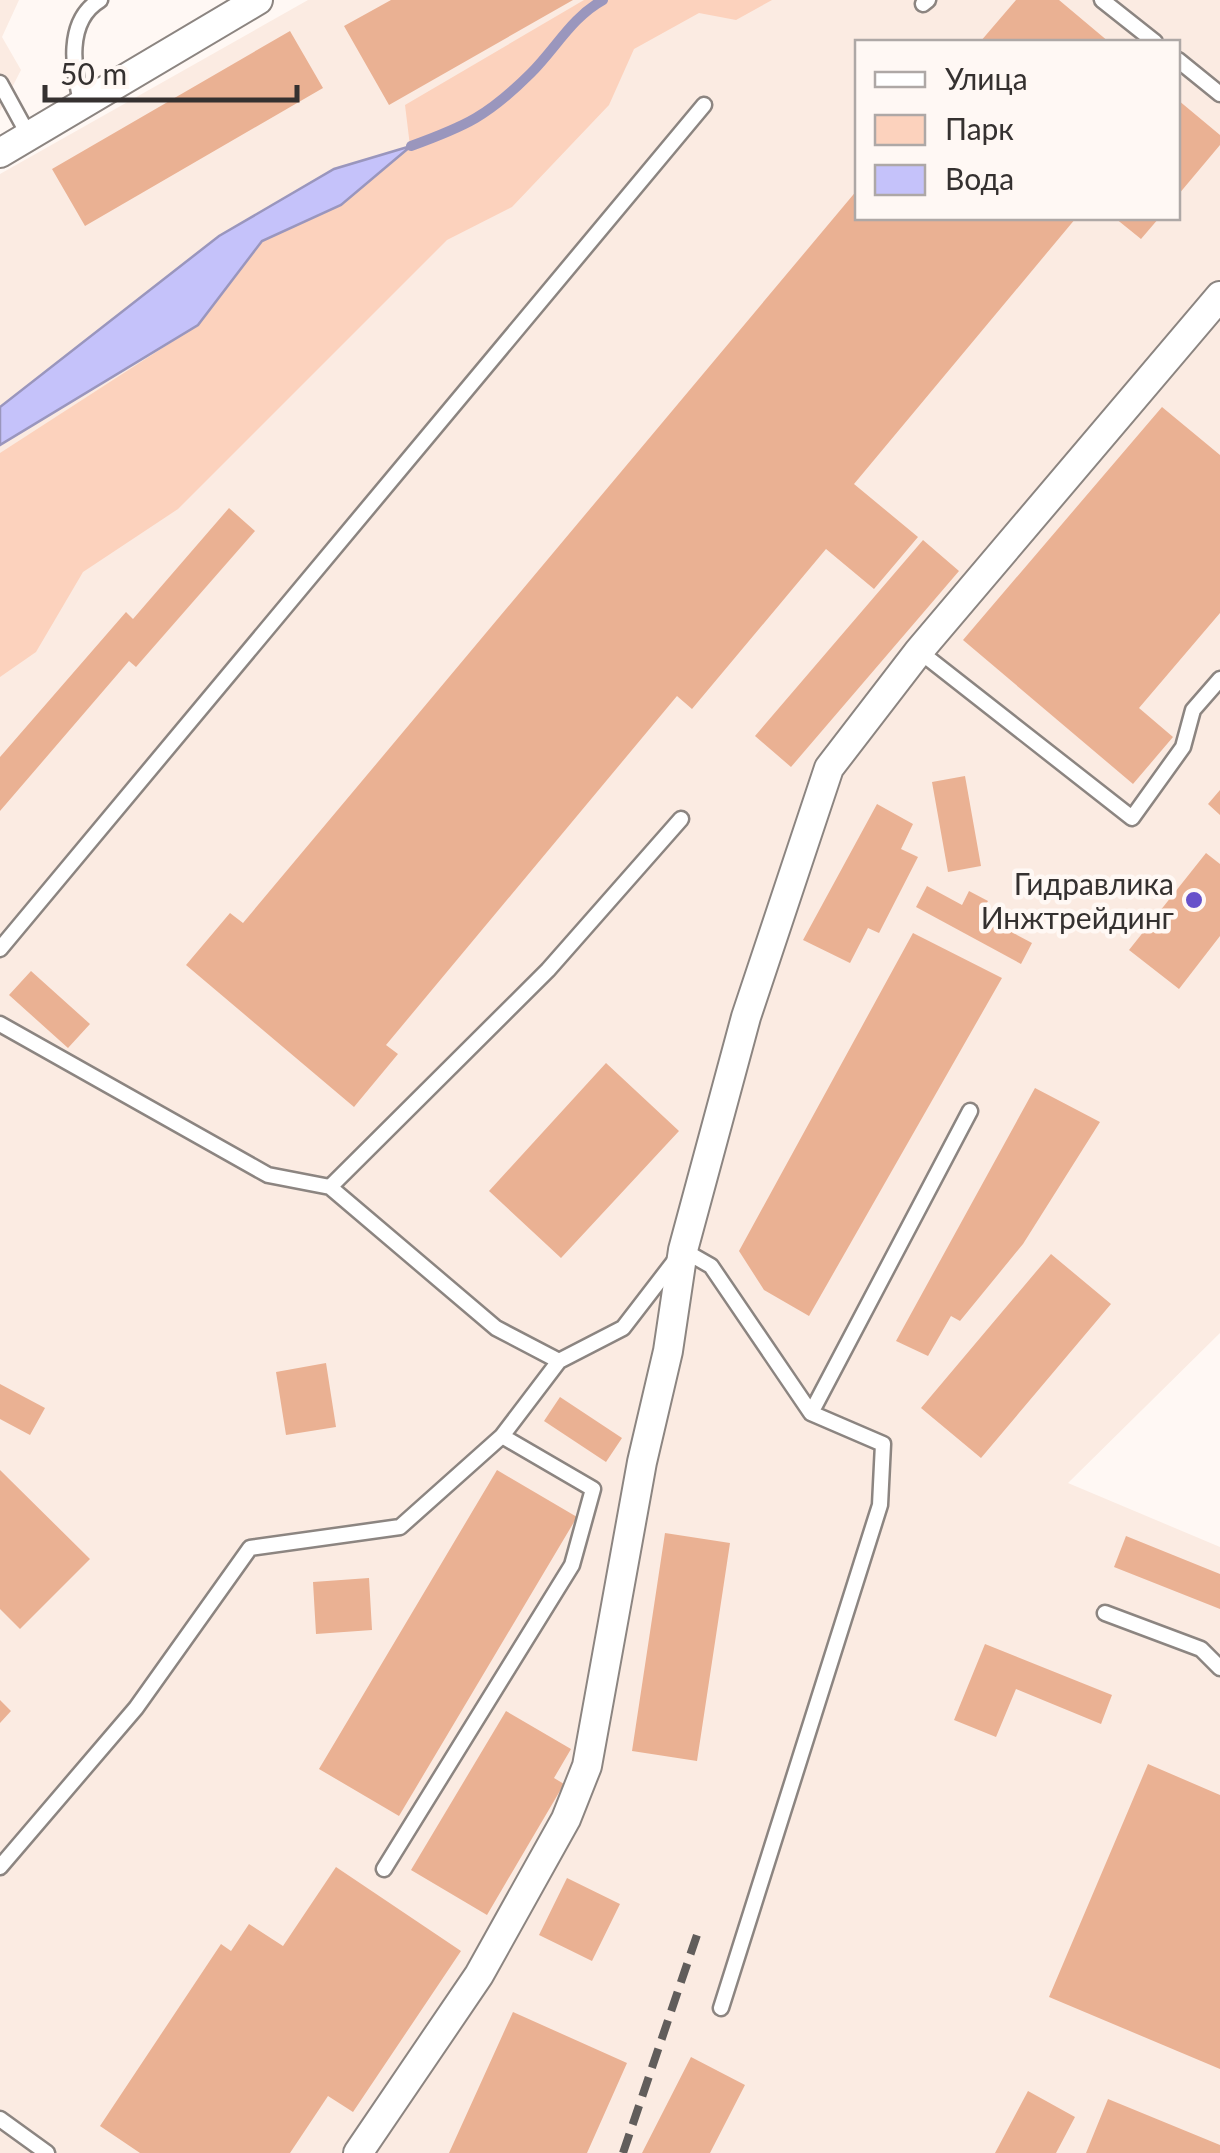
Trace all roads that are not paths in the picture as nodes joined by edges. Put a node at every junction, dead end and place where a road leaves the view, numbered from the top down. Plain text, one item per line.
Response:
1 (100, 0) edge
2 (258, 0) edge
3 (1102, 0) edge
4 (84, 4) edge
5 (1152, 40) edge
6 (1180, 62) edge
7 (0, 83) edge
8 (1220, 94) edge
9 (82, 104) junction
10 (704, 105) dead end
11 (30, 136) junction
12 (0, 153) edge
13 (1220, 296) edge
14 (919, 651) junction
15 (1220, 679) edge
16 (680, 819) dead end
17 (0, 949) edge
18 (0, 1024) edge
19 (970, 1111) dead end
20 (330, 1188) junction
21 (683, 1250) junction
22 (559, 1361) junction
23 (811, 1413) junction
24 (502, 1436) junction
25 (1105, 1612) dead end
26 (1220, 1668) edge
27 (0, 1866) edge
28 (384, 1869) dead end
29 (721, 2008) dead end
30 (0, 2119) edge
31 (47, 2153) edge
32 (358, 2153) edge

1 - 4 lane
2 - 9 street
3 - 5 lane
4 - 9 lane
6 - 8 lane
7 - 11 lane
9 - 11 street
10 - 17 lane
11 - 12 street
13 - 14 street
14 - 15 lane
14 - 21 street
16 - 20 lane
18 - 20 lane
19 - 23 lane
20 - 22 lane
21 - 22 lane
21 - 23 lane
21 - 32 street
22 - 24 lane
23 - 29 lane
24 - 27 lane
24 - 28 lane
25 - 26 lane
30 - 31 lane

